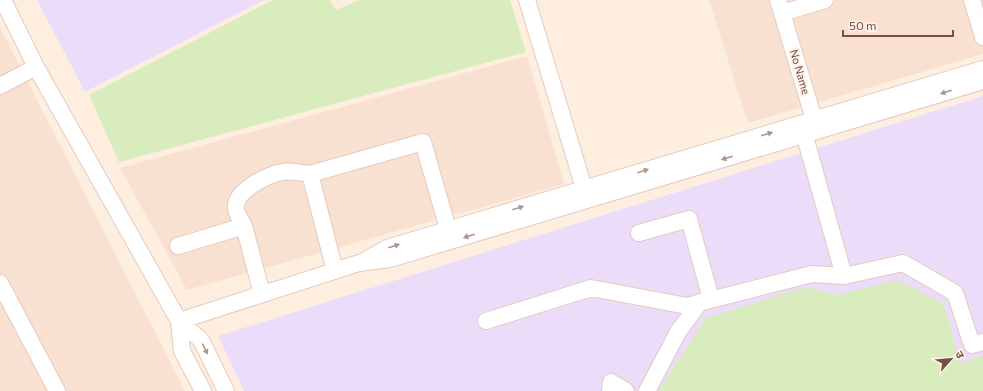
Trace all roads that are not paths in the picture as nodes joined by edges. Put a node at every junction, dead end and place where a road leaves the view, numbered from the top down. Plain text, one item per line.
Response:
1 (2, 0) edge
2 (527, 0) edge
3 (825, 0) edge
4 (972, 0) edge
5 (780, 7) edge
6 (983, 37) edge
7 (36, 67) junction
8 (983, 68) edge
9 (983, 81) edge
10 (0, 86) edge
11 (809, 127) junction
12 (310, 174) junction
13 (586, 194) junction
14 (244, 226) junction
15 (448, 229) junction
16 (639, 233) dead end
17 (178, 246) dead end
18 (359, 263) junction
19 (336, 271) junction
20 (844, 276) junction
21 (0, 283) edge
22 (262, 294) junction
23 (706, 301) junction
24 (179, 321) junction
25 (486, 321) dead end
26 (983, 342) edge
27 (56, 391) edge
28 (204, 391) edge
29 (226, 391) edge
30 (610, 391) edge
31 (626, 391) edge
32 (647, 391) edge

1 - 7 street
2 - 13 street
3 - 5 street, No Name
4 - 6 street
5 - 11 street, No Name
7 - 10 street
7 - 24 street
8 - 11 street
9 -> 11 street
11 - 13 street
11 - 20 street, No Name
12 - 14 street
12 - 15 street
12 - 19 street
15 -> 13 street
13 -> 18 street
14 - 17 street
14 - 22 street
18 -> 15 street
16 - 23 street
18 - 19 street
19 - 22 street
20 - 23 street
20 - 26 street
21 - 27 street
22 - 24 street
23 - 25 street
23 - 32 street
24 - 28 street
24 -> 29 street
30 - 31 street

